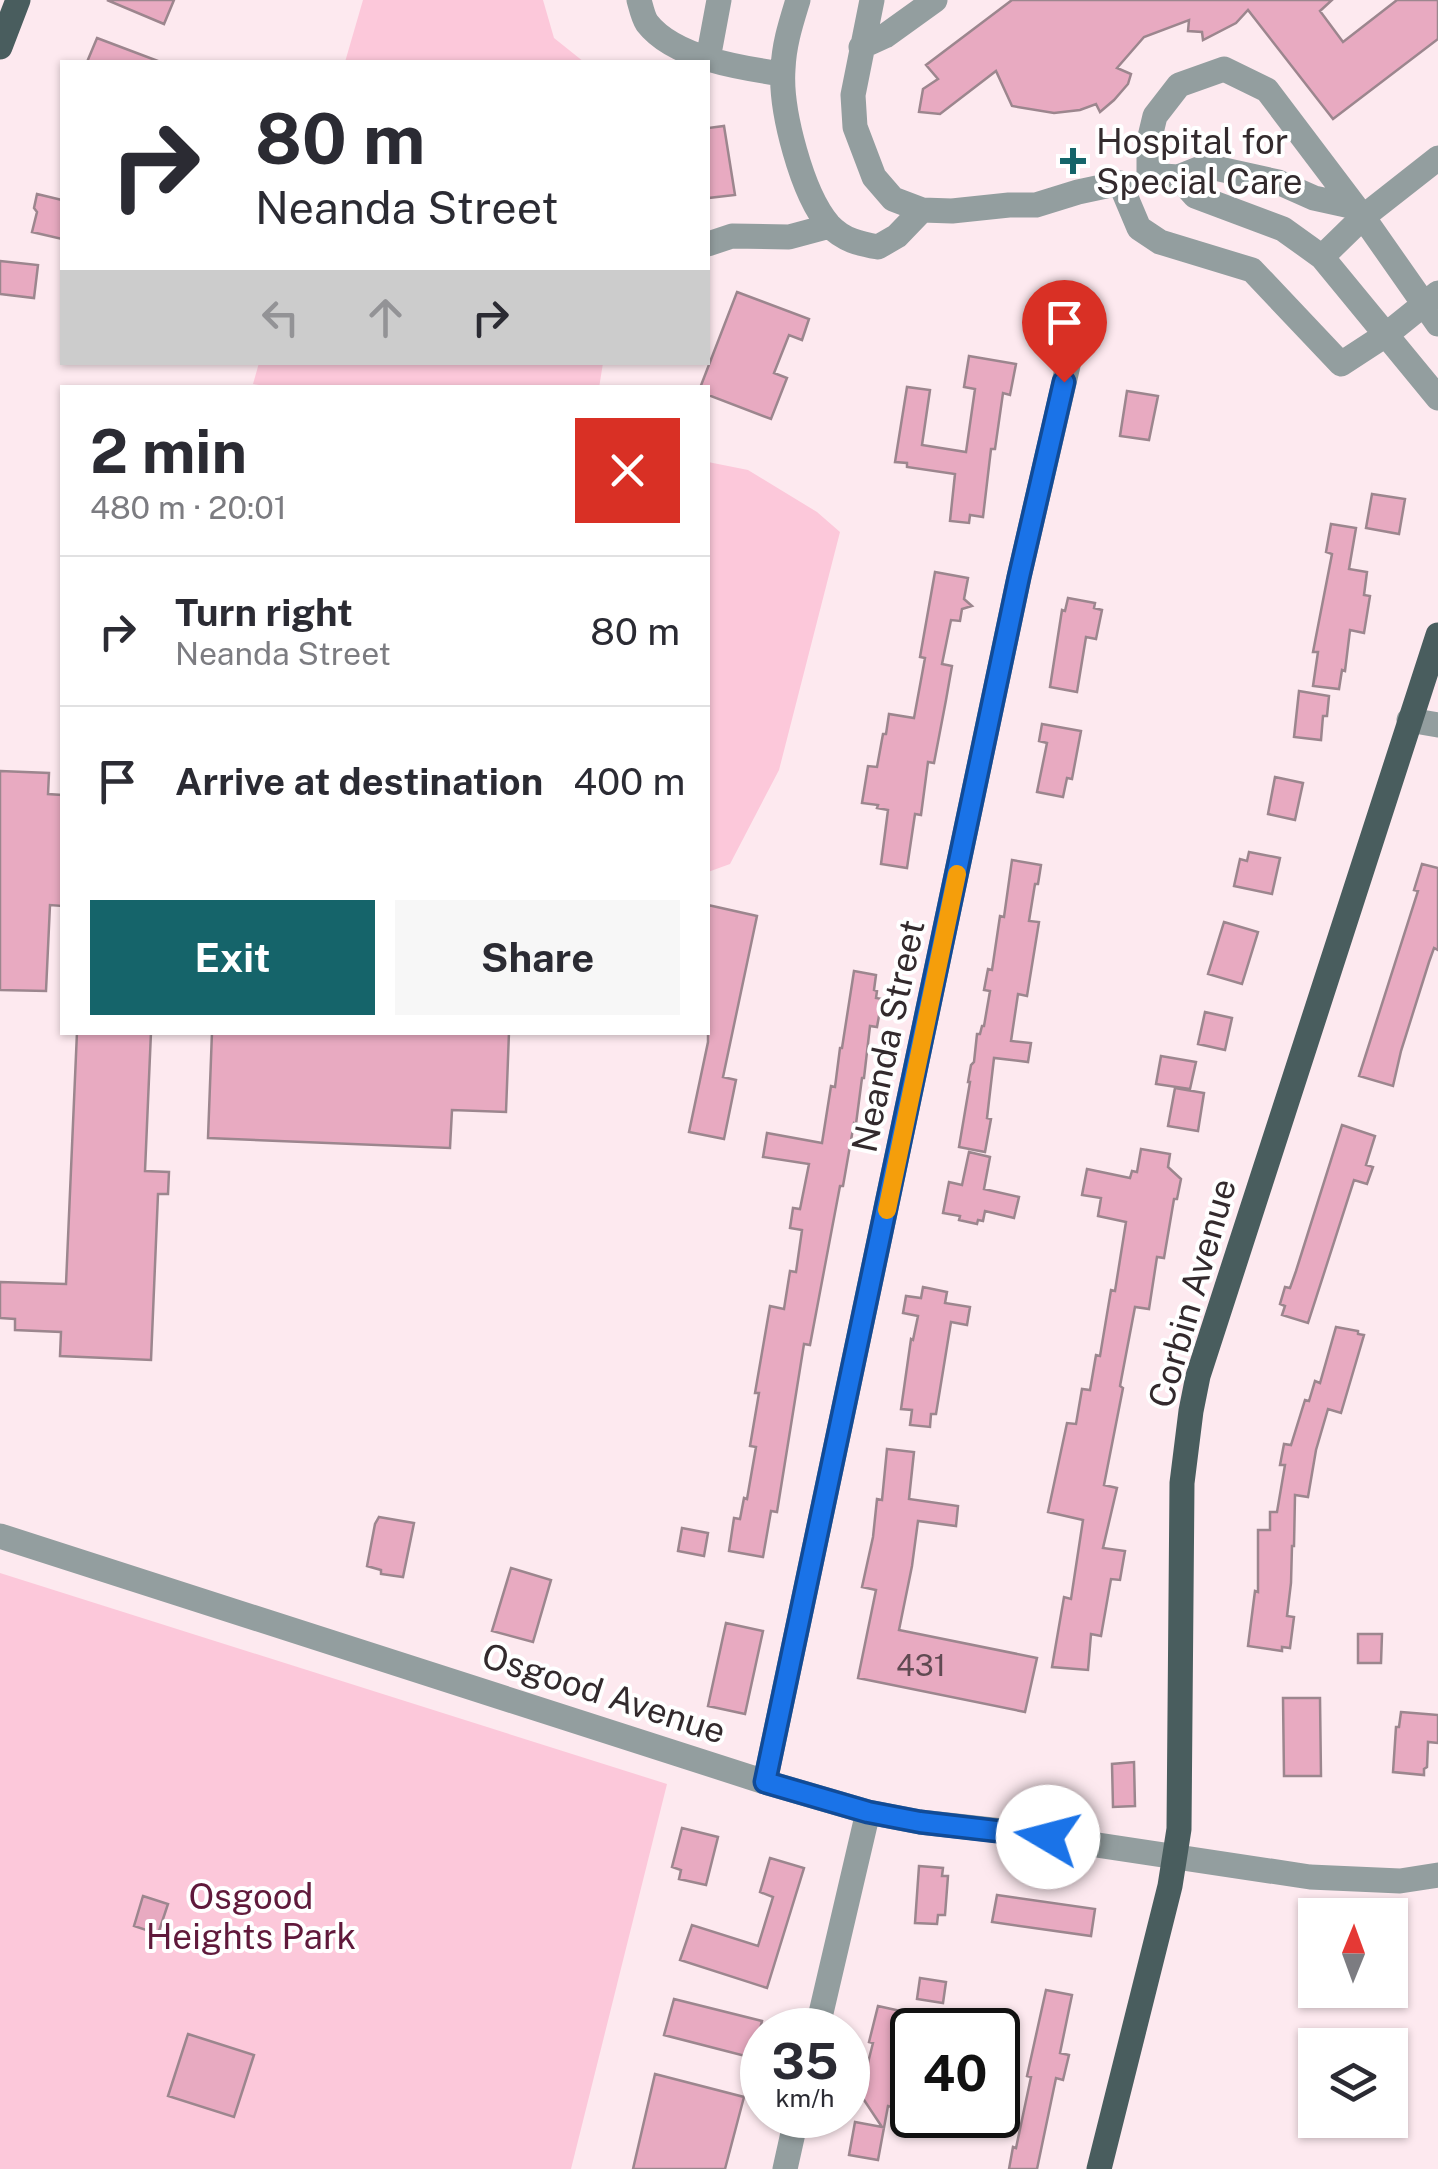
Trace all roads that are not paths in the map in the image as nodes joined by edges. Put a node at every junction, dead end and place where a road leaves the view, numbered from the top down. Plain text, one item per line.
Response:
1 (18, 0) edge
2 (638, 0) edge
3 (720, 0) edge
4 (798, 0) edge
5 (872, 0) edge
6 (935, 0) edge
7 (0, 47) edge
8 (861, 47) junction
9 (708, 59) junction
10 (782, 74) junction
11 (1438, 158) edge
12 (1149, 176) junction
13 (1178, 177) junction
14 (1120, 183) junction
15 (922, 210) junction
16 (1359, 212) junction
17 (830, 226) junction
18 (710, 243) edge
19 (1322, 256) junction
20 (1082, 305) dead end
21 (1433, 307) edge
22 (1386, 334) junction
23 (1438, 398) edge
24 (1438, 635) edge
25 (1409, 720) junction
26 (1438, 725) edge
27 (0, 1536) edge
28 (765, 1782) junction
29 (868, 1812) junction
30 (1175, 1857) junction
31 (1438, 1875) edge
32 (822, 2008) edge
33 (792, 2138) edge
34 (785, 2169) edge
35 (1099, 2169) edge

1 - 7 main road
2 - 9 street
3 - 9 street
4 - 10 street
5 - 8 street
6 - 8 street
8 - 15 street
9 - 10 street
10 - 17 street
11 - 16 street
12 - 13 street
12 - 14 street
12 - 16 street
13 - 16 street
13 - 19 street
14 - 15 street
14 - 22 street
15 - 17 street
16 - 19 street
16 - 21 street
17 - 18 street
19 - 22 street
20 - 28 street, Neanda Street
21 - 22 street
22 - 23 street
24 - 25 main road, Corbin Avenue
25 - 26 street
25 - 30 main road, Corbin Avenue
27 - 28 street, Osgood Avenue
28 - 29 street, Osgood Avenue
29 - 30 street, Osgood Avenue
29 - 32 street
30 - 31 street, Osgood Avenue
30 - 35 main road, Corbin Avenue
33 - 34 street

